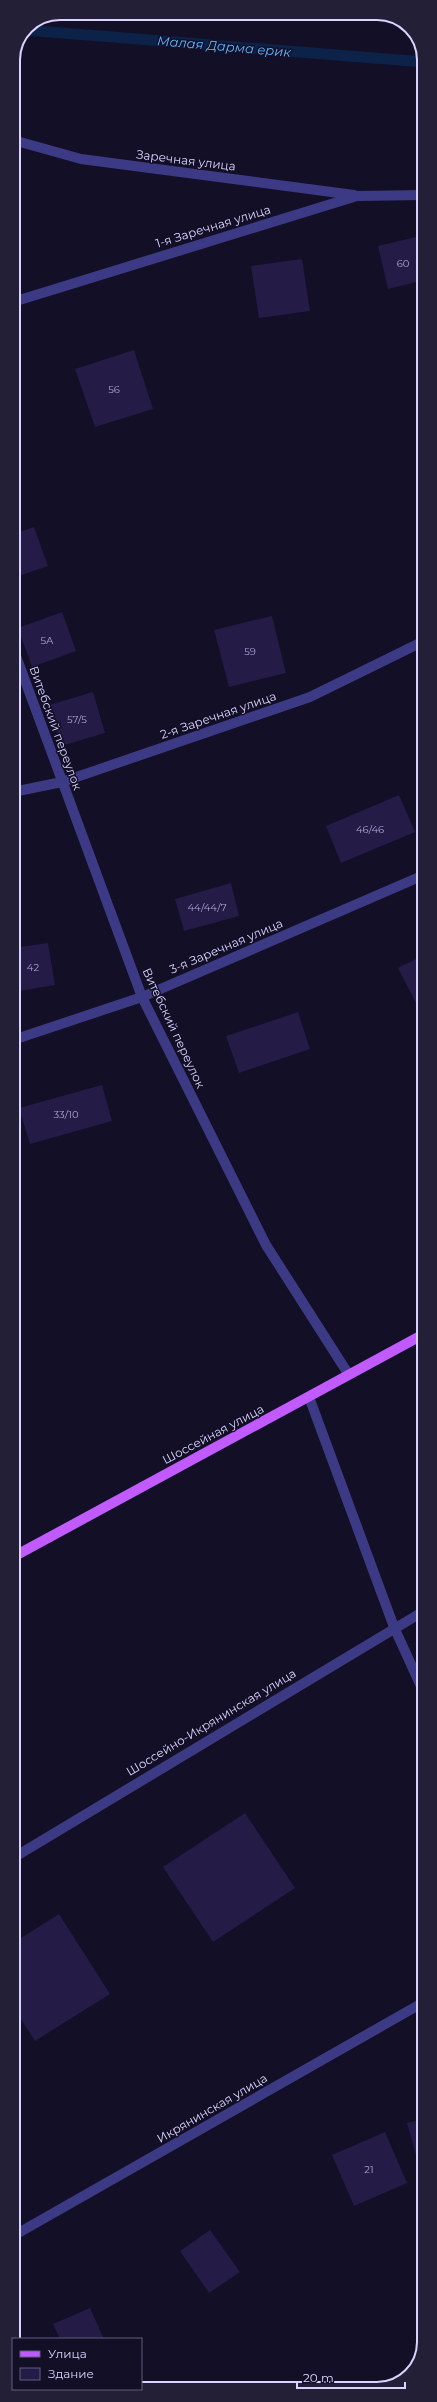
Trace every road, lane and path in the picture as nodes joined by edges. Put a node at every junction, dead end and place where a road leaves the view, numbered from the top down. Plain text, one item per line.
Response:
1 (20, 142) edge
2 (417, 194) edge
3 (357, 196) junction
4 (20, 300) edge
5 (417, 645) edge
6 (20, 667) edge
7 (62, 782) junction
8 (20, 791) edge
9 (417, 878) edge
10 (142, 997) junction
11 (20, 1038) edge
12 (417, 1338) edge
13 (349, 1375) junction
14 (309, 1397) junction
15 (20, 1553) edge
16 (417, 1615) edge
17 (394, 1627) junction
18 (417, 1678) edge
19 (20, 1854) edge
20 (417, 2006) edge
21 (20, 2232) edge

1 - 3 street, Заречная улица
2 - 3 street, 1-я Заречная улица
3 - 4 street, 1-я Заречная улица
5 - 7 street, 2-я Заречная улица
6 - 7 street, Витебский переулок
7 - 8 street, 2-я Заречная улица
7 - 10 street, Витебский переулок
9 - 10 street, 3-я Заречная улица
10 - 11 street, 3-я Заречная улица
10 - 13 street, Витебский переулок
12 - 13 main road, Шоссейная улица
13 - 14 main road, Шоссейная улица
14 - 15 main road, Шоссейная улица
14 - 17 street
16 - 17 street, Шоссейно-Икрянинская улица
17 - 18 street
17 - 19 street, Шоссейно-Икрянинская улица
20 - 21 street, Икрянинская улица

